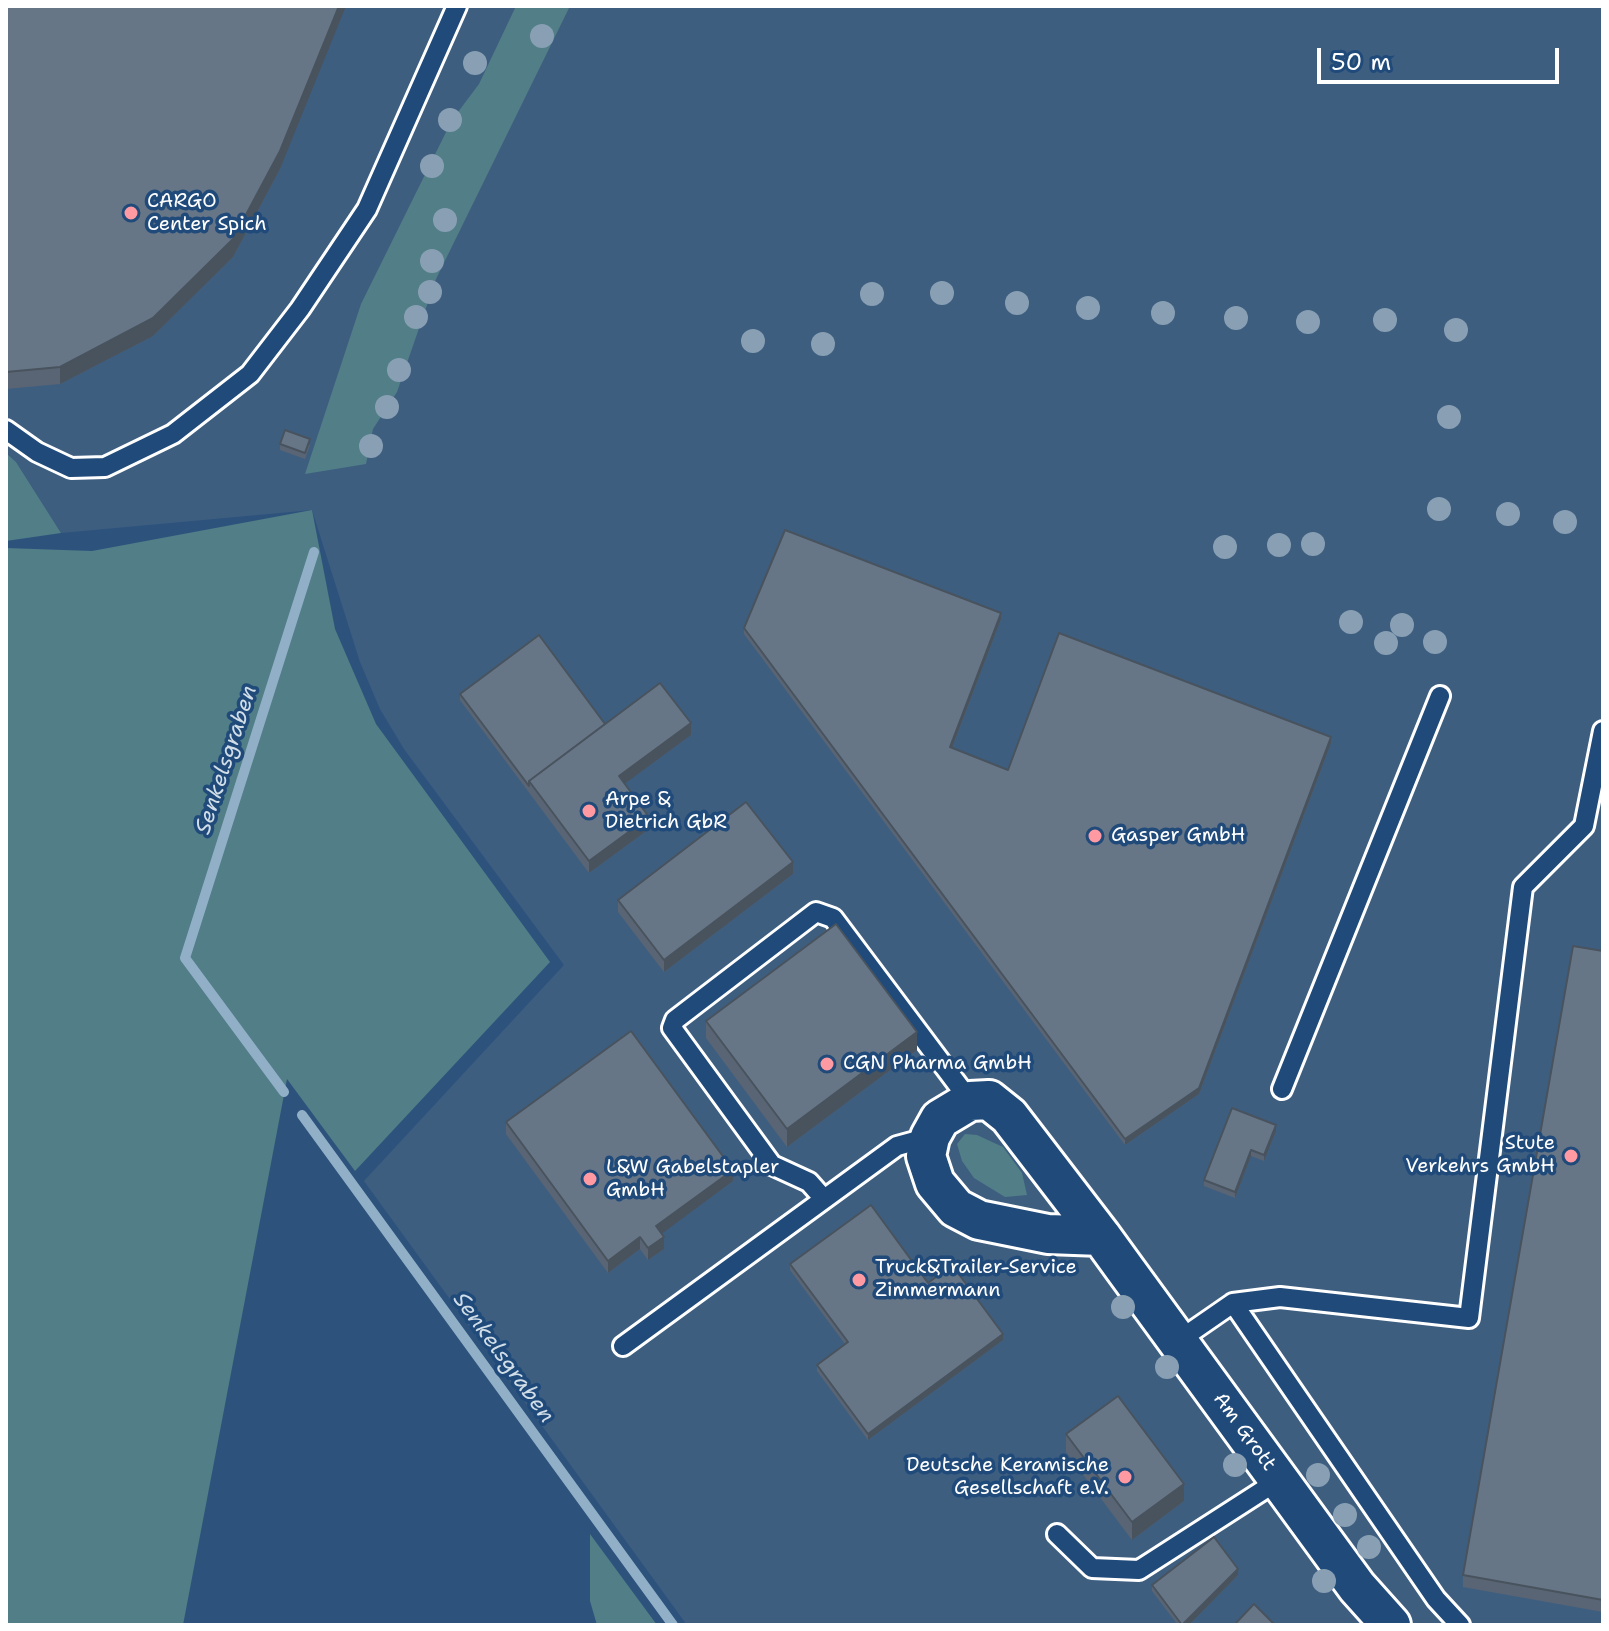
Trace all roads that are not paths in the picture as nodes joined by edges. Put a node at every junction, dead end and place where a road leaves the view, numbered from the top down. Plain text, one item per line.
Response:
1 (457, 6) edge
2 (6, 430) edge
3 (1440, 696) dead end
4 (1603, 731) edge
5 (1282, 1089) dead end
6 (970, 1101) junction
7 (930, 1137) junction
8 (824, 1199) junction
9 (1101, 1236) junction
10 (1233, 1303) junction
11 (1178, 1341) junction
12 (623, 1346) dead end
13 (1279, 1480) junction
14 (1057, 1534) dead end
15 (1391, 1625) edge
16 (1460, 1625) edge

1 - 2 lane
3 - 5 lane
4 - 10 lane
6 - 7 street
6 - 8 lane
6 - 9 street, Am Grott
7 - 8 lane
7 - 9 street
8 - 12 lane
9 - 11 street, Am Grott
10 - 11 lane
10 - 16 lane
11 - 13 street, Am Grott
13 - 14 lane
13 - 15 street, Am Grott

